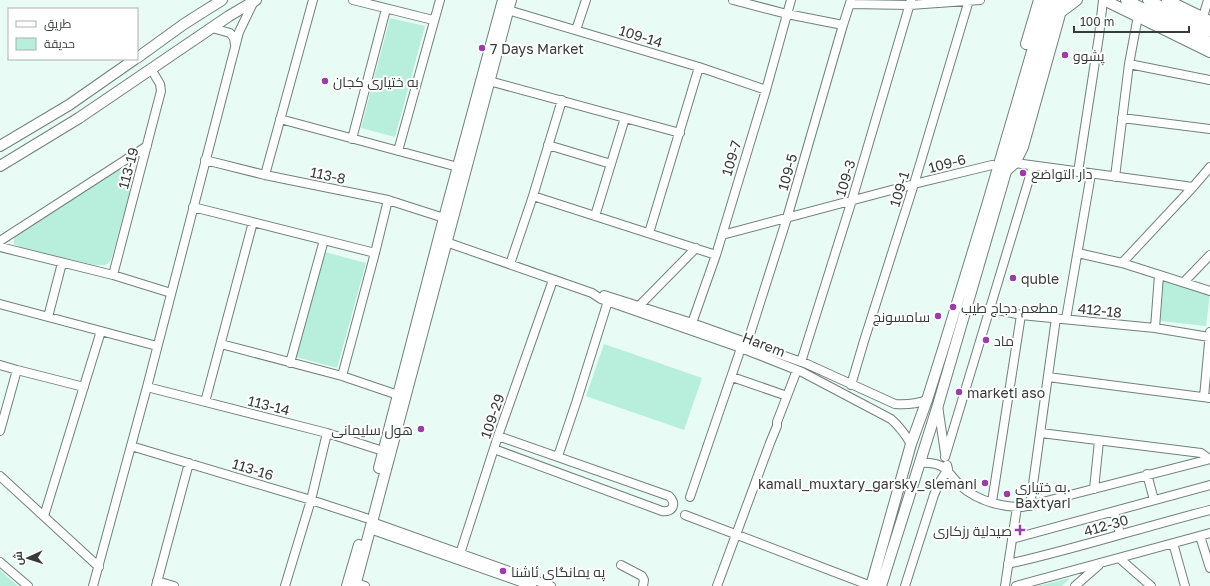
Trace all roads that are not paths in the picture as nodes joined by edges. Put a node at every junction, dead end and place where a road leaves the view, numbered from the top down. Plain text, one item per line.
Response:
1 (222, 0) edge
2 (313, 0) edge
3 (352, 0) edge
4 (440, 0) edge
5 (503, 0) edge
6 (511, 0) edge
7 (586, 0) edge
8 (733, 0) edge
9 (791, 0) edge
10 (980, 0) edge
11 (1036, 0) edge
12 (1039, 0) edge
13 (1046, 0) edge
14 (1056, 0) edge
15 (1064, 0) edge
16 (1077, 0) edge
17 (1103, 0) edge
18 (1126, 0) edge
19 (1148, 0) edge
20 (1167, 0) edge
21 (1208, 0) edge
22 (255, 1) edge
23 (969, 1) edge
24 (851, 2) edge
25 (911, 2) edge
26 (386, 9) junction
27 (508, 10) junction
28 (1036, 12) junction
29 (1061, 12) junction
30 (787, 14) junction
31 (1138, 16) junction
32 (1207, 19) edge
33 (434, 20) junction
34 (843, 25) junction
35 (212, 28) junction
36 (576, 30) junction
37 (1210, 31) edge
38 (1210, 42) edge
39 (235, 45) junction
40 (1210, 52) edge
41 (138, 57) edge
42 (133, 60) edge
43 (1129, 64) junction
44 (699, 67) junction
45 (151, 69) junction
46 (1210, 80) edge
47 (489, 81) junction
48 (766, 90) junction
49 (562, 100) junction
50 (625, 118) junction
51 (1122, 118) junction
52 (280, 119) junction
53 (1210, 129) edge
54 (680, 134) junction
55 (352, 139) junction
56 (1009, 144) junction
57 (548, 145) junction
58 (0, 146) edge
59 (147, 146) junction
60 (398, 151) junction
61 (205, 160) junction
62 (1015, 163) junction
63 (611, 164) junction
64 (992, 165) junction
65 (0, 166) edge
66 (1033, 166) junction
67 (458, 167) junction
68 (1210, 167) edge
69 (1006, 171) junction
70 (1078, 172) junction
71 (1091, 174) junction
72 (266, 175) junction
73 (1115, 177) junction
74 (914, 184) junction
75 (1193, 187) junction
76 (533, 196) junction
77 (388, 200) junction
78 (852, 200) junction
79 (988, 202) junction
80 (193, 207) junction
81 (595, 216) junction
82 (444, 218) junction
83 (787, 218) junction
84 (253, 222) junction
85 (650, 234) junction
86 (722, 235) junction
87 (324, 240) junction
88 (0, 241) edge
89 (442, 241) junction
90 (0, 247) edge
91 (696, 248) junction
92 (376, 253) junction
93 (1078, 253) junction
94 (716, 255) junction
95 (1210, 255) edge
96 (62, 262) junction
97 (1122, 263) junction
98 (510, 264) junction
99 (113, 275) junction
100 (1158, 275) junction
101 (553, 280) junction
102 (1184, 282) junction
103 (1210, 291) edge
104 (171, 293) junction
105 (592, 293) junction
106 (608, 301) junction
107 (0, 304) edge
108 (640, 305) junction
109 (989, 308) junction
110 (1021, 315) junction
111 (48, 317) junction
112 (1056, 318) junction
113 (1066, 319) junction
114 (692, 323) junction
115 (1155, 328) junction
116 (101, 331) junction
117 (1210, 334) edge
118 (221, 344) junction
119 (157, 346) junction
120 (744, 347) junction
121 (290, 362) junction
122 (804, 363) junction
123 (0, 365) edge
124 (17, 370) junction
125 (800, 371) junction
126 (342, 376) junction
127 (732, 377) junction
128 (1048, 377) junction
129 (852, 385) junction
130 (84, 387) junction
131 (147, 387) junction
132 (398, 395) junction
133 (787, 396) junction
134 (1207, 397) edge
135 (927, 400) junction
136 (205, 402) junction
137 (938, 404) junction
138 (777, 426) junction
139 (0, 431) edge
140 (326, 433) junction
141 (1041, 433) junction
142 (498, 436) junction
143 (1099, 440) junction
144 (911, 444) junction
145 (131, 446) junction
146 (494, 449) junction
147 (384, 451) junction
148 (558, 456) junction
149 (946, 457) junction
150 (1209, 459) edge
151 (189, 463) junction
152 (919, 463) junction
153 (948, 470) junction
154 (1147, 474) junction
155 (0, 476) edge
156 (1210, 485) edge
157 (1094, 489) junction
158 (690, 498) dead end
159 (311, 500) junction
160 (1154, 500) junction
161 (992, 502) junction
162 (1030, 506) junction
163 (1017, 507) junction
164 (1210, 510) edge
165 (1114, 511) junction
166 (686, 515) dead end
167 (44, 516) junction
168 (369, 523) junction
169 (1210, 533) edge
170 (1120, 534) junction
171 (736, 535) junction
172 (1200, 536) junction
173 (1012, 539) junction
174 (1173, 543) junction
175 (459, 557) junction
176 (1119, 558) junction
177 (0, 562) edge
178 (1008, 564) junction
179 (1101, 564) junction
180 (621, 565) dead end
181 (99, 567) junction
182 (1210, 568) edge
183 (157, 584) edge
184 (355, 585) edge
185 (533, 585) edge
186 (28, 586) edge
187 (94, 586) edge
188 (174, 586) edge
189 (285, 586) edge
190 (551, 586) edge
191 (643, 586) edge
192 (717, 586) edge
193 (871, 586) edge
194 (881, 586) edge
195 (905, 586) edge
196 (1005, 586) edge
197 (1016, 586) edge
198 (1076, 586) edge
199 (1151, 586) edge
200 (1185, 586) edge

1 - 41 main road
2 - 52 street
3 - 26 street
4 - 33 street
5 - 67 main road
6 - 27 main road
7 - 36 street
8 - 30 street
9 - 30 street, 109-7
10 - 23 street
11 - 28 main road
12 - 28 main road
13 - 56 main road
14 - 56 main road
15 - 29 main road
16 - 29 main road
17 - 31 main road
17 - 70 street
18 - 38 main road
19 - 37 main road
20 - 32 main road
21 - 32 street
22 - 35 main road
22 - 39 street
23 - 25 street
23 - 74 street, 109-1
24 - 25 street
24 - 34 street, 109-5
25 - 78 street, 109-3
26 - 33 street
26 - 55 street
27 - 36 street, 109-14
27 - 47 main road
28 - 64 main road
29 - 62 main road
30 - 34 street
30 - 48 street, 109-7
31 - 40 main road
31 - 43 street
33 - 60 street
34 - 83 street, 109-5
35 - 39 street
35 - 45 main road
36 - 44 street, 109-14
39 - 61 street
42 - 58 main road
43 - 46 street
43 - 51 street
44 - 48 street, 109-14
44 - 54 street
45 - 59 street, 113-19
45 - 65 main road
47 - 49 street
47 - 89 main road
48 - 86 street, 109-7
49 - 50 street
49 - 57 street
50 - 54 street
50 - 63 street
51 - 53 street
51 - 73 street
52 - 55 street
52 - 72 street
54 - 85 street
55 - 60 street
56 - 69 main road
56 - 79 main road
57 - 63 street
57 - 76 street
59 - 88 street
59 - 99 street, 113-19
60 - 67 street
61 - 72 street, 113-8
61 - 80 street
62 - 66 street
62 - 69 main road
63 - 81 street
64 - 74 street, 109-6
64 - 79 main road
66 - 70 street
66 - 109 street
67 - 82 main road
68 - 75 street
69 - 137 main road
70 - 71 street
71 - 73 street
71 - 93 street
72 - 77 street, 113-8
73 - 75 street
74 - 78 street, 109-6
74 - 129 street, 109-1
75 - 97 street
76 - 81 street
76 - 98 street
77 - 82 street, 113-8
77 - 92 street
78 - 83 street, 109-6
78 - 122 street, 109-3
79 - 135 main road
80 - 84 street
80 - 104 street
81 - 85 street
82 - 89 main road
83 - 86 street, 109-6
83 - 120 street, 109-5
84 - 87 street
84 - 118 street
85 - 91 street
86 - 94 street, 109-7
87 - 92 street
87 - 121 street
89 - 98 street, Harem
89 - 132 main road
89 - 168 main road
90 - 96 street
91 - 94 street
91 - 108 street
92 - 126 street
93 - 97 street
93 - 113 street
94 - 114 street, 109-7
95 - 102 street
96 - 99 street
96 - 111 street
97 - 100 street
98 - 101 street, Harem
99 - 104 street
100 - 102 street
100 - 115 street
101 - 105 street, Harem
101 - 142 street, 109-29
102 - 103 street
104 - 119 street
105 - 106 street, Harem
105 - 108 street, Harem
106 - 120 street, Harem
106 - 148 street
107 - 111 street
108 - 114 street, Harem
109 - 110 street, 412-18
109 - 149 street
110 - 112 street, 412-18
110 - 161 street
111 - 116 street
112 - 113 street, 412-18
112 - 128 street
113 - 115 street, 412-18
114 - 120 street, Harem
115 - 117 street, 412-18
116 - 119 street
116 - 130 street
117 - 134 street
118 - 121 street
118 - 136 street
119 - 131 street
120 - 122 street, Harem
120 - 125 street, Harem
120 - 127 street, 109-5
121 - 126 street
122 - 125 street, 109-3
122 - 129 street, Harem
123 - 124 street
124 - 130 street
124 - 139 street
125 - 133 street
125 - 138 street
125 - 144 street, Harem
126 - 132 street
127 - 133 street
127 - 158 street, 109-5
128 - 134 street
128 - 141 street
129 - 135 street, Harem
130 - 167 street
131 - 136 street, 113-14
131 - 145 street
132 - 147 main road
133 - 138 street
135 - 144 main road
136 - 140 street, 113-14
137 - 149 street
137 - 152 main road
138 - 171 street
140 - 147 street, 113-14
140 - 159 street
141 - 143 street
141 - 162 street
142 - 146 street, 109-29
142 - 148 street
143 - 150 street
143 - 157 street
144 - 193 main road
145 - 151 street, 113-16
145 - 181 street
146 - 148 street
146 - 175 street, 109-29
147 - 168 main road
149 - 153 street
150 - 154 street
151 - 159 street, 113-16
151 - 183 street
152 - 153 street
152 - 194 main road
153 - 161 street
153 - 195 street
154 - 157 street
154 - 160 street
155 - 167 street
156 - 160 street
157 - 162 street
159 - 168 street, 113-16
159 - 189 street
160 - 165 street
161 - 163 street
162 - 163 street
163 - 173 street
164 - 170 street, 412-30
165 - 170 street
165 - 173 street
166 - 171 street
167 - 181 street
168 - 175 street, 113-16
168 - 184 main road
169 - 172 street
170 - 178 street, 412-30
171 - 192 street
171 - 193 street
172 - 174 street
172 - 182 street
173 - 178 street
174 - 176 street
174 - 200 street
175 - 185 street, 113-16
176 - 179 street
176 - 199 street
177 - 186 street
178 - 196 street
179 - 197 street
179 - 198 street
180 - 191 street
181 - 187 street
183 - 188 street
185 - 190 street, 113-16

